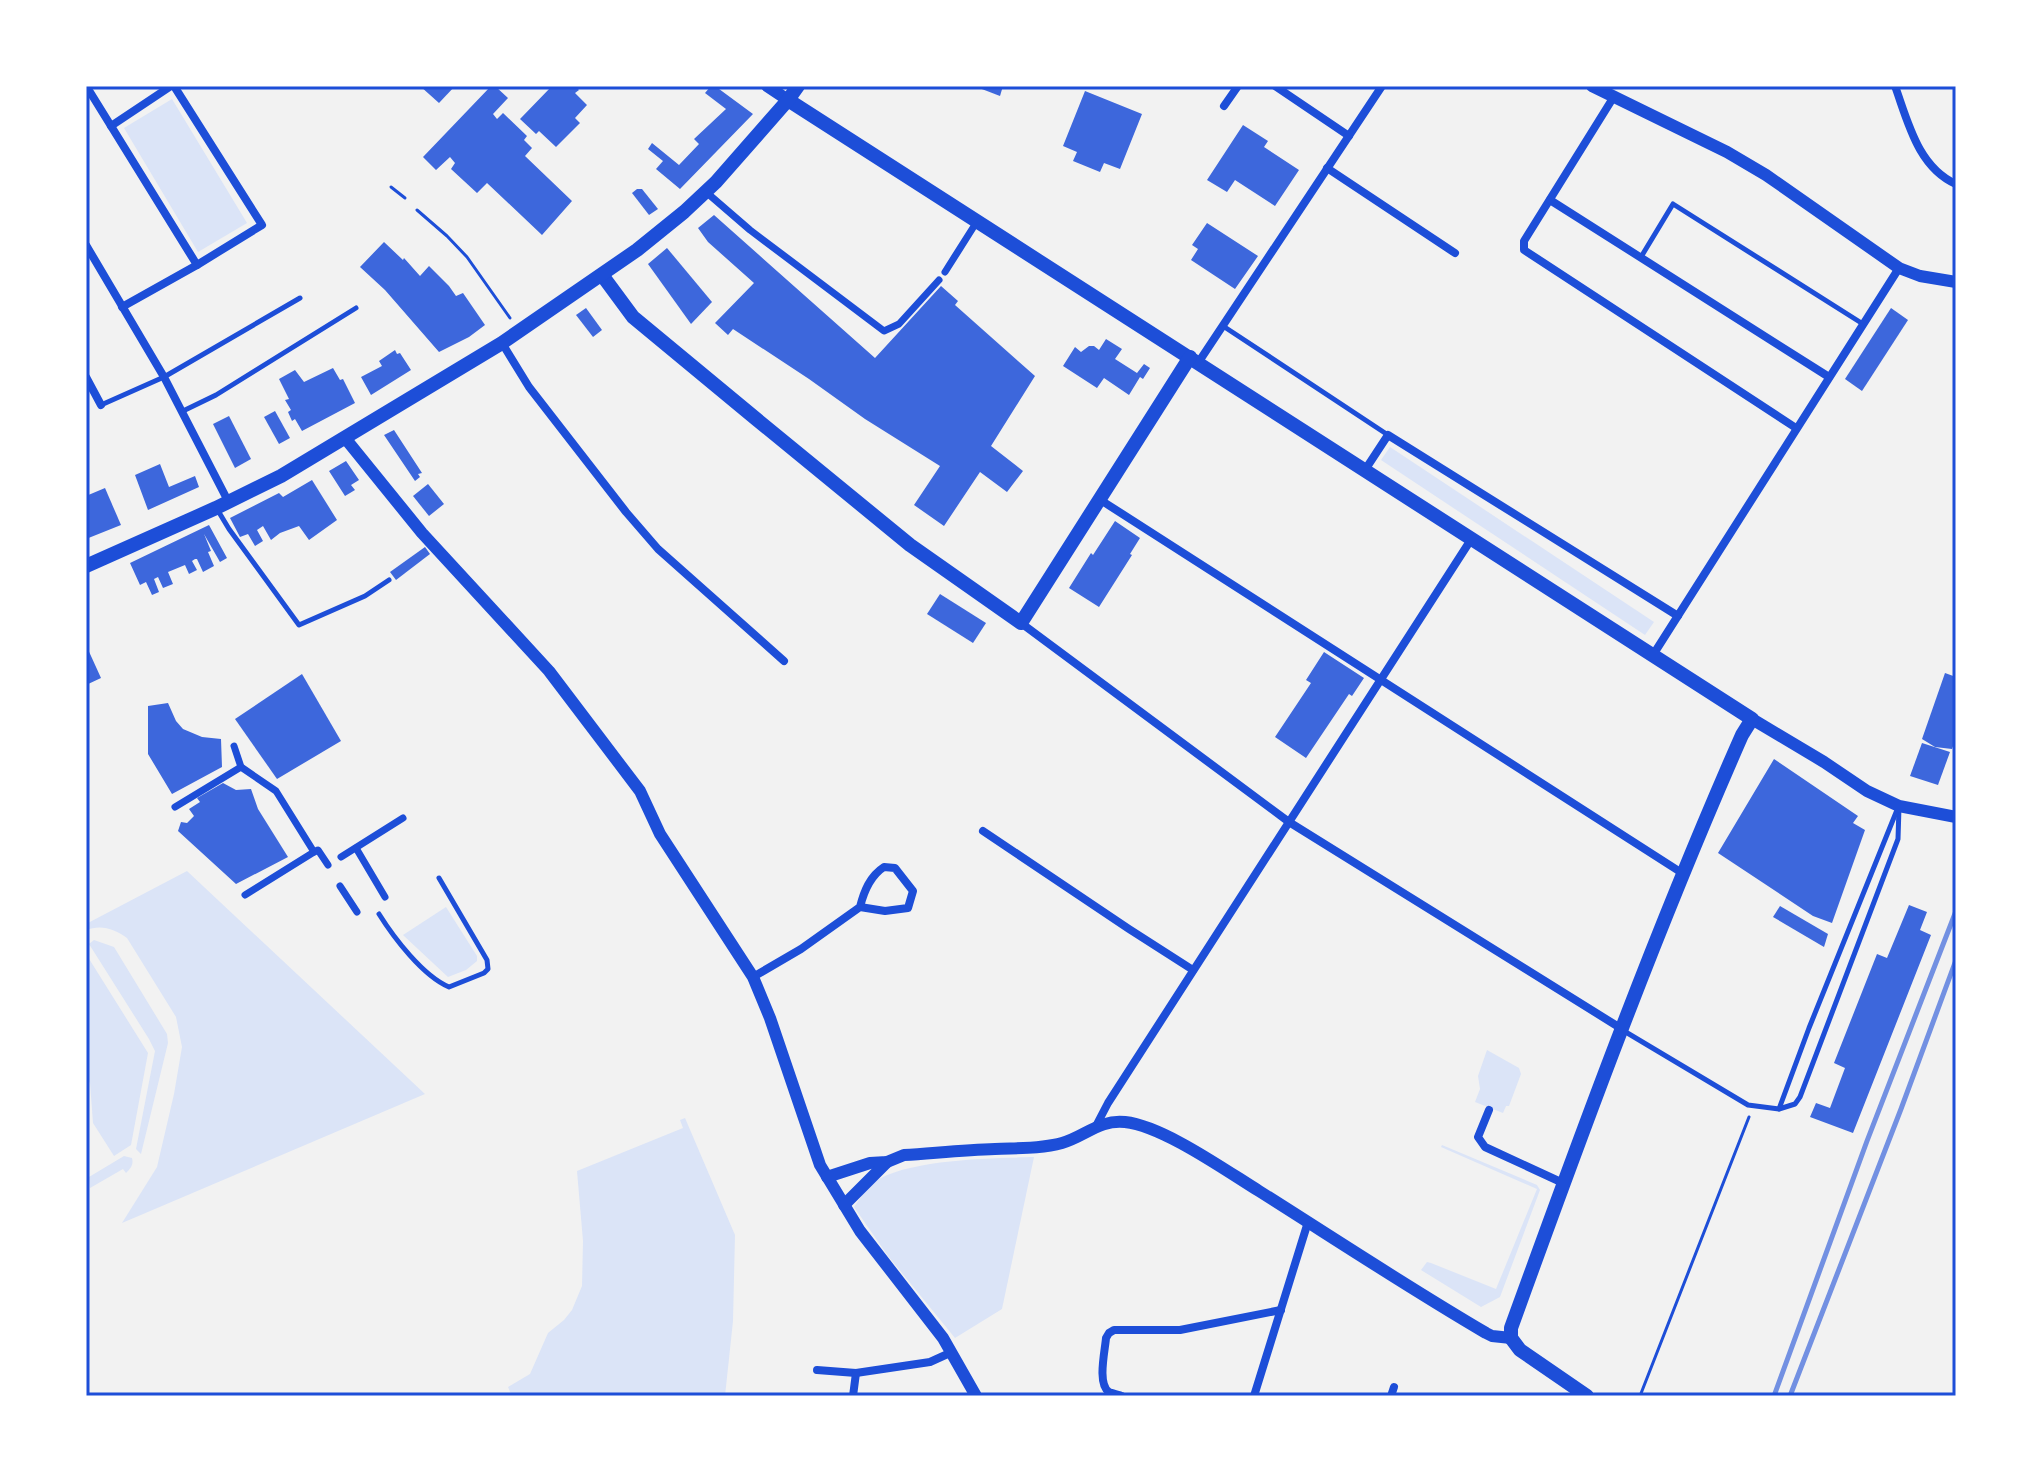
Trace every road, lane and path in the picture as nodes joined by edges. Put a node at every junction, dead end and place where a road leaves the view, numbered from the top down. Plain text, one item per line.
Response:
1 (173, 86) edge
2 (767, 86) edge
3 (798, 86) edge
4 (1238, 86) edge
5 (1275, 86) edge
6 (1382, 86) edge
7 (1592, 86) edge
8 (1895, 86) edge
9 (90, 92) dead end
10 (1613, 98) junction
11 (788, 100) junction
12 (1224, 106) dead end
13 (111, 126) junction
14 (1349, 136) junction
15 (1327, 168) junction
16 (1956, 184) edge
17 (391, 187) dead end
18 (706, 192) junction
19 (405, 198) dead end
20 (1550, 200) junction
21 (417, 210) dead end
22 (976, 223) junction
23 (86, 245) edge
24 (1455, 253) dead end
25 (1641, 257) junction
26 (197, 265) junction
27 (1899, 268) junction
28 (945, 272) dead end
29 (602, 275) junction
30 (939, 280) dead end
31 (1956, 282) edge
32 (300, 298) dead end
33 (122, 307) junction
34 (356, 308) dead end
35 (1863, 324) junction
36 (1222, 326) junction
37 (519, 331) junction
38 (502, 343) junction
39 (1194, 360) junction
40 (86, 377) edge
41 (164, 377) junction
42 (1829, 377) junction
43 (101, 405) joint
44 (182, 412) junction
45 (1796, 428) junction
46 (1388, 435) junction
47 (345, 438) junction
48 (1365, 470) junction
49 (1098, 499) junction
50 (222, 505) junction
51 (1472, 538) junction
52 (86, 566) edge
53 (389, 580) dead end
54 (1678, 616) junction
55 (1021, 623) junction
56 (1653, 655) junction
57 (784, 661) dead end
58 (1379, 681) junction
59 (1752, 719) junction
60 (234, 746) dead end
61 (241, 767) junction
62 (1899, 806) junction
63 (175, 807) dead end
64 (1956, 817) edge
65 (403, 818) dead end
66 (1289, 822) junction
67 (983, 831) dead end
68 (356, 848) junction
69 (314, 852) junction
70 (341, 857) dead end
71 (328, 865) dead end
72 (1682, 873) junction
73 (439, 878) dead end
74 (340, 886) dead end
75 (245, 895) dead end
76 (385, 897) dead end
77 (860, 907) junction
78 (357, 912) dead end
79 (379, 914) dead end
80 (1193, 970) junction
81 (753, 977) junction
82 (1622, 1029) junction
83 (1753, 1106) junction
84 (1779, 1109) junction
85 (1489, 1110) dead end
86 (1096, 1126) junction
87 (887, 1162) junction
88 (827, 1177) junction
89 (1563, 1183) junction
90 (844, 1205) junction
91 (1308, 1222) junction
92 (1281, 1310) junction
93 (1511, 1338) junction
94 (952, 1352) junction
95 (817, 1370) dead end
96 (856, 1373) junction
97 (1564, 1389) edge
98 (853, 1396) edge
99 (976, 1396) edge
100 (1122, 1396) edge
101 (1254, 1396) edge
102 (1587, 1396) edge
103 (1640, 1396) edge

1 - 13 street
1 - 26 street
2 - 11 street
3 - 11 main road
4 - 12 street
5 - 14 street
6 - 14 street
7 - 10 street
8 - 16 street
9 - 13 street
10 - 20 street
10 - 27 street
11 - 18 main road
11 - 22 main road
13 - 26 street
14 - 15 street
15 - 24 street
15 - 36 street
17 - 19 path
18 - 29 main road
18 - 30 street
20 - 25 street
20 - 45 street
21 - 37 path
22 - 28 street
22 - 39 main road
23 - 33 street
25 - 35 lane
25 - 42 street
26 - 33 street
27 - 31 street
27 - 35 street
29 - 37 main road
29 - 55 main road
32 - 41 lane
33 - 41 street
34 - 44 lane
35 - 42 street
36 - 39 street
36 - 46 lane
37 - 38 main road
38 - 47 main road
38 - 57 street
39 - 48 main road
39 - 49 main road
40 - 43 street
41 - 43 lane
41 - 44 street
42 - 45 street
44 - 50 street
45 - 54 street
46 - 48 street
46 - 54 street
47 - 50 main road
47 - 81 street
48 - 51 main road
49 - 55 main road
49 - 58 street
50 - 52 main road
50 - 53 lane
51 - 56 main road
51 - 58 street
54 - 56 street
55 - 66 street
56 - 59 main road
58 - 66 street
58 - 72 street
59 - 62 street
59 - 72 main road
60 - 61 street
61 - 63 street
61 - 69 street
62 - 64 street
62 - 84 lane
62 - 84 lane
65 - 68 street
66 - 80 street
66 - 82 street
67 - 80 street
68 - 70 street
68 - 76 street
69 - 71 street
69 - 75 street
72 - 82 main road
73 - 79 lane
74 - 78 street
77 - 77 street
77 - 81 street
80 - 86 street
81 - 88 street
82 - 83 lane
82 - 89 main road
83 - 84 lane
83 - 103 path
85 - 89 street
86 - 87 street
86 - 91 street
87 - 88 street
87 - 90 street
88 - 90 street
89 - 93 main road
90 - 94 street
91 - 92 street
91 - 93 street
92 - 100 street
92 - 101 street
93 - 97 main road
94 - 96 street
94 - 99 street
95 - 96 street
96 - 98 street
97 - 102 main road

